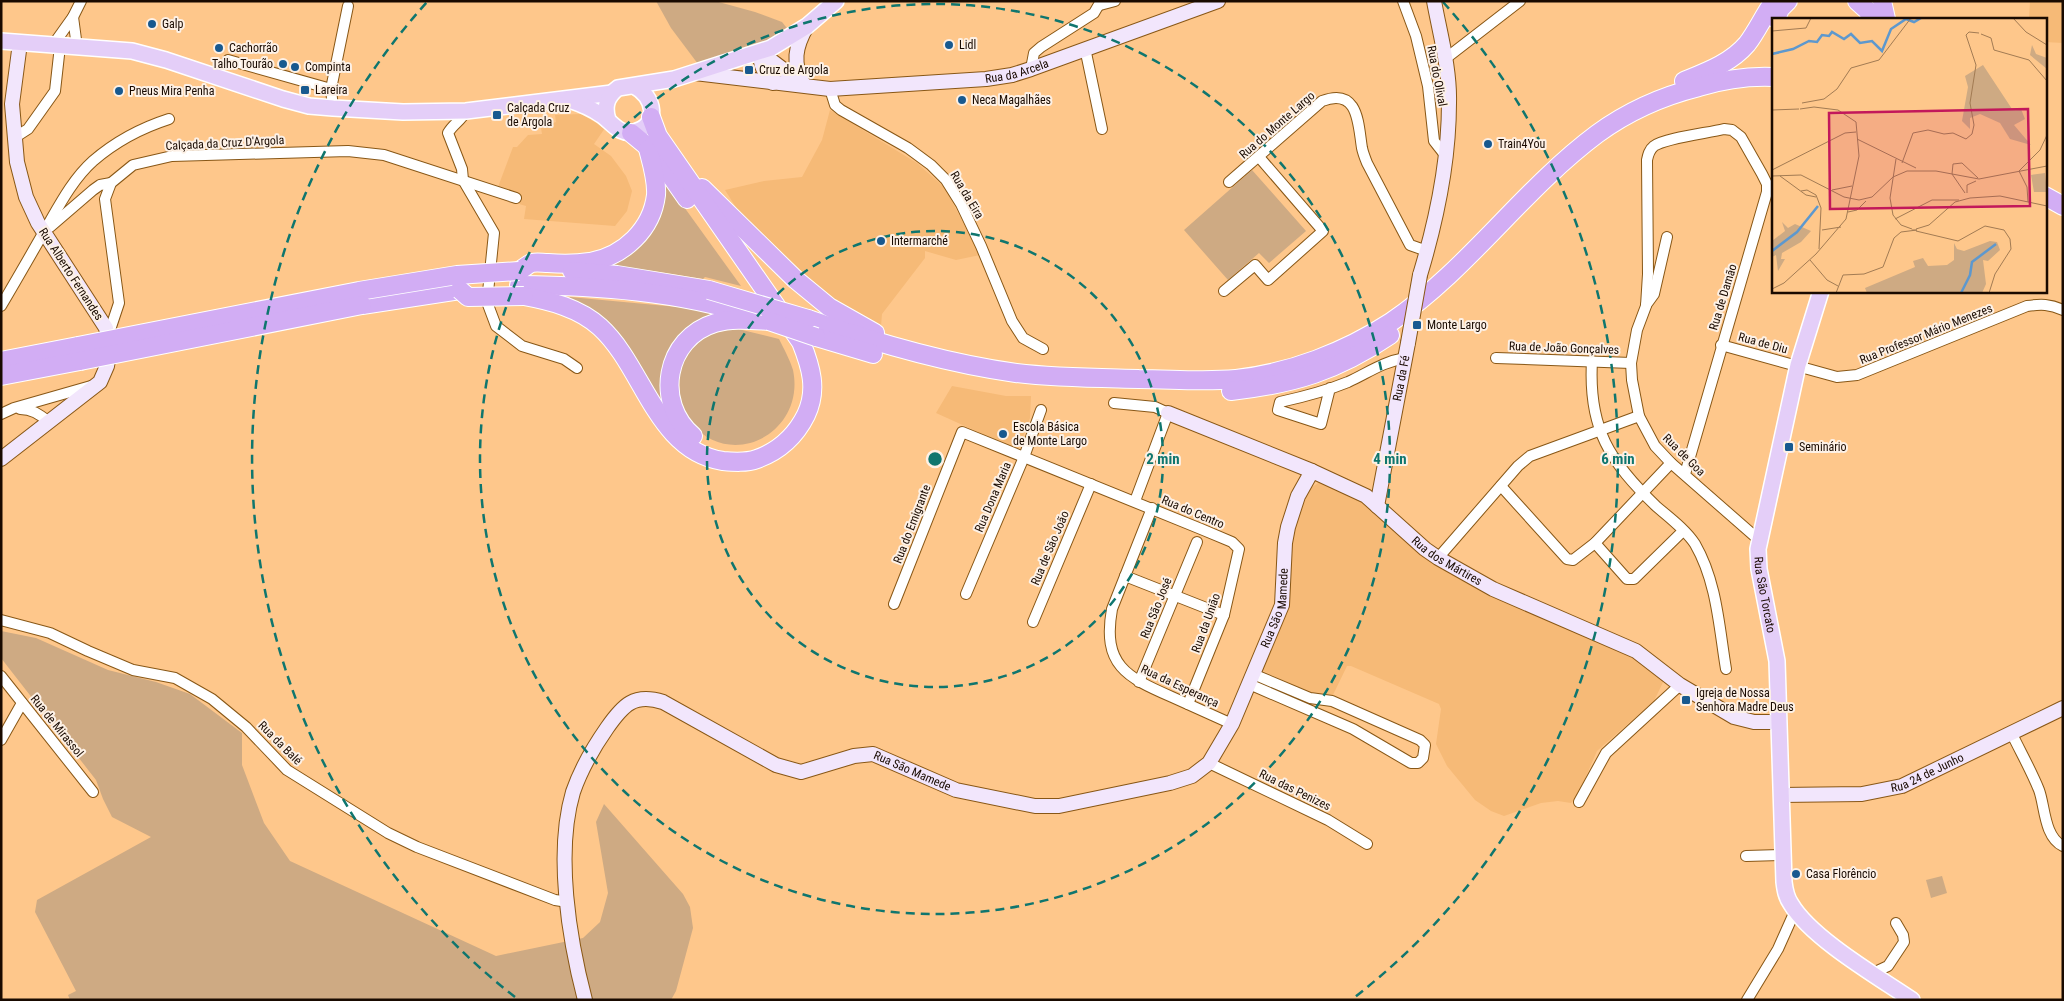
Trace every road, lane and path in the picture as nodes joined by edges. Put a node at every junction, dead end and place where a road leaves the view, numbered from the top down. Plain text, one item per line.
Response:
1 (82, 1) edge
2 (836, 1) edge
3 (1115, 1) edge
4 (1218, 1) edge
5 (1403, 1) edge
6 (1434, 1) edge
7 (1520, 1) edge
8 (1774, 1) edge
9 (1788, 1) edge
10 (1857, 1) edge
11 (1879, 1) edge
12 (1892, 1) edge
13 (1101, 3) edge
14 (348, 6) dead end
15 (73, 17) junction
16 (1776, 18) edge
17 (1871, 18) edge
18 (1877, 18) edge
19 (1887, 18) edge
20 (1887, 18) edge
21 (807, 26) junction
22 (1, 41) edge
23 (20, 44) junction
24 (57, 46) junction
25 (77, 46) junction
26 (1085, 48) junction
27 (760, 52) junction
28 (1444, 59) junction
29 (228, 60) dead end
30 (249, 66) junction
31 (1031, 69) junction
32 (695, 73) junction
33 (1772, 77) edge
34 (674, 79) junction
35 (772, 83) junction
36 (236, 84) junction
37 (804, 85) junction
38 (634, 86) junction
39 (1772, 87) edge
40 (331, 89) junction
41 (830, 89) junction
42 (612, 93) junction
43 (565, 99) junction
44 (333, 108) junction
45 (651, 111) junction
46 (466, 112) junction
47 (169, 119) dead end
48 (608, 120) junction
49 (1102, 129) dead end
50 (631, 132) junction
51 (1738, 134) joint
52 (14, 138) junction
53 (647, 147) junction
54 (1445, 155) junction
55 (1571, 155) junction
56 (1259, 157) junction
57 (678, 163) junction
58 (463, 180) junction
59 (1229, 182) dead end
60 (111, 183) junction
61 (2046, 185) edge
62 (2063, 194) edge
63 (2046, 197) edge
64 (516, 198) dead end
65 (2046, 205) edge
66 (2063, 207) edge
67 (44, 233) junction
68 (1667, 237) dead end
69 (1427, 251) junction
70 (521, 284) junction
71 (1224, 291) dead end
72 (1813, 292) edge
73 (1821, 292) edge
74 (1, 306) edge
75 (1646, 306) junction
76 (2063, 310) edge
77 (736, 315) junction
78 (108, 336) junction
79 (1806, 340) junction
80 (1721, 345) junction
81 (1043, 348) dead end
82 (79, 354) junction
83 (918, 354) junction
84 (1405, 358) junction
85 (1496, 358) dead end
86 (1, 361) edge
87 (1592, 361) junction
88 (1631, 363) junction
89 (1798, 365) junction
90 (577, 368) dead end
91 (1, 376) edge
92 (100, 382) junction
93 (1330, 388) junction
94 (42, 401) junction
95 (1114, 402) dead end
96 (14, 408) junction
97 (1041, 410) dead end
98 (1168, 413) junction
99 (1, 414) edge
100 (1639, 416) junction
101 (52, 420) junction
102 (1599, 431) junction
103 (1024, 457) junction
104 (1, 459) edge
105 (1671, 463) junction
106 (1312, 471) junction
107 (1685, 474) junction
108 (1091, 484) junction
109 (1501, 486) junction
110 (1642, 492) junction
111 (1135, 501) junction
112 (1377, 506) junction
113 (1152, 508) junction
114 (1683, 530) junction
115 (1759, 540) junction
116 (1197, 542) dead end
117 (1595, 543) junction
118 (1239, 549) joint
119 (1438, 558) junction
120 (1125, 576) junction
121 (966, 594) dead end
122 (1175, 596) junction
123 (894, 604) dead end
124 (1224, 615) junction
125 (1, 620) edge
126 (1033, 622) dead end
127 (1726, 669) dead end
128 (1, 676) edge
129 (1251, 679) junction
130 (1139, 682) junction
131 (1680, 685) junction
132 (22, 703) junction
133 (1188, 704) junction
134 (2061, 712) edge
135 (1778, 722) junction
136 (1232, 724) junction
137 (2011, 732) junction
138 (1, 740) edge
139 (1210, 762) junction
140 (93, 792) dead end
141 (1781, 795) junction
142 (1579, 802) dead end
143 (1367, 844) dead end
144 (2063, 846) edge
145 (1783, 855) junction
146 (1746, 856) dead end
147 (568, 902) junction
148 (1795, 911) junction
149 (1896, 923) dead end
150 (1873, 974) junction
151 (585, 1000) edge
152 (1747, 1000) edge
153 (1912, 1000) edge

1 - 15 street
2 - 21 main road
3 - 13 street
4 - 26 street, Rua da Arcela
5 - 54 street, Rua do Olival
6 - 28 street, Rua da Fé
7 - 28 street
8 - 55 highway
9 - 16 highway
10 - 17 highway
11 - 18 main road
11 - 19 highway
12 - 20 main road
13 - 31 street
14 - 40 street
15 - 24 street
15 - 25 street
21 - 27 main road
21 - 37 street
22 - 23 main road
23 - 24 main road
23 - 52 street, Rua Alberto Fernandes
24 - 25 main road
24 - 52 street
25 - 36 main road
26 - 31 street, Rua da Arcela
26 - 49 street
27 - 32 main road
27 - 35 street
27 - 37 street
28 - 54 street, Rua da Fé
29 - 30 street
30 - 36 street
30 - 40 street
31 - 41 street, Rua da Arcela
32 - 34 main road
32 - 35 street, Rua da Arcela
33 - 55 highway
34 - 38 main road
34 - 45 main road
35 - 37 street, Rua da Arcela
36 - 44 main road
37 - 41 street, Rua da Arcela
38 - 42 main road
38 - 45 main road
39 - 77 highway, bridge
40 - 44 street
41 - 81 street, Rua da Eira
42 - 43 main road
42 - 48 main road
43 - 46 main road
43 - 48 main road
44 - 46 main road
45 - 50 main road
45 - 57 highway
46 - 58 street
47 - 67 street
48 - 50 main road
50 - 53 highway
51 - 75 street, Rua de Goa
51 - 80 street, Rua de Damão
52 - 67 street, Rua Alberto Fernandes
53 - 70 highway
53 - 77 highway
54 - 69 street, Rua da Fé
55 - 83 highway
56 - 59 street, Rua do Monte Largo
56 - 69 street, Rua do Monte Largo
56 - 71 street
57 - 70 highway
57 - 83 highway
58 - 60 street, Calçada da Cruz D'Argola
58 - 64 street, Calçada da Cruz D'Argola
58 - 90 street
60 - 67 street, Calçada da Cruz D'Argola
60 - 78 street
61 - 62 highway
63 - 66 highway
65 - 66 highway
67 - 74 street
67 - 78 street, Rua Alberto Fernandes
68 - 75 street, Rua de Goa
69 - 84 street, Rua da Fé, bridge
70 - 77 highway
70 - 82 highway, bridge
70 - 82 highway, bridge
70 - 83 highway, bridge
72 - 79 main road, Rua São Torcato
73 - 79 main road, Rua São Torcato
75 - 88 street, Rua de Goa
76 - 89 street, Rua Professor Mário Menezes
78 - 92 street, Rua Alberto Fernandes
79 - 89 main road, Rua São Torcato
80 - 89 street, Rua de Diu
80 - 107 street, Rua de Damão
82 - 86 highway
82 - 91 highway
84 - 93 street
84 - 112 street, Rua da Fé
85 - 87 street, Rua de João Gonçalves
87 - 88 street, Rua de João Gonçalves
87 - 102 street
88 - 100 street, Rua de Goa
89 - 115 main road, Rua São Torcato
92 - 94 street
92 - 101 street
93 - 93 street
94 - 96 street
94 - 101 street
95 - 98 street, Rua dos Mártires
96 - 99 street
96 - 101 street
97 - 103 street, Rua Dona Maria
98 - 106 street, Rua dos Mártires
98 - 111 street
100 - 102 street
100 - 105 street, Rua de Goa
101 - 104 street
102 - 109 street
102 - 110 street
103 - 108 street, Rua do Emigrante
103 - 121 street, Rua Dona Maria
103 - 123 street, Rua do Emigrante
105 - 107 street, Rua de Goa
105 - 110 street
106 - 112 street, Rua dos Mártires
106 - 129 street, Rua São Mamede
107 - 115 street, Rua de Goa
108 - 111 street, Rua do Emigrante
108 - 126 street, Rua de São João
109 - 117 street
109 - 119 street
110 - 114 street
110 - 117 street
111 - 113 street, Rua do Centro
112 - 119 street, Rua dos Mártires
113 - 118 street, Rua do Centro
113 - 120 street, Rua da Esperança
114 - 117 street
114 - 127 street
115 - 135 main road, Rua São Torcato
116 - 122 street, Rua São José
118 - 124 street, Rua da União
119 - 131 street, Rua dos Mártires
120 - 122 street
120 - 130 street, Rua da Esperança
122 - 124 street
122 - 130 street, Rua São José
124 - 133 street, Rua da União
125 - 147 street, Rua da Balé
128 - 132 street, Rua de Mirassol
129 - 129 street
129 - 136 street, Rua São Mamede
130 - 133 street, Rua da Esperança
131 - 135 street, Rua dos Mártires
131 - 142 street
132 - 138 street
132 - 140 street, Rua de Mirassol
133 - 136 street, Rua da Esperança
134 - 137 street, Rua 24 de Junho
135 - 141 main road, Rua São Torcato
136 - 139 street, Rua São Mamede
137 - 141 street, Rua 24 de Junho
137 - 144 street
139 - 143 street, Rua das Penizes
139 - 147 street, Rua São Mamede
141 - 145 main road, Rua São Torcato
145 - 146 street
145 - 148 main road, Rua São Torcato
147 - 151 street, Rua São Mamede
148 - 150 main road
148 - 152 street
149 - 150 street
150 - 153 main road

